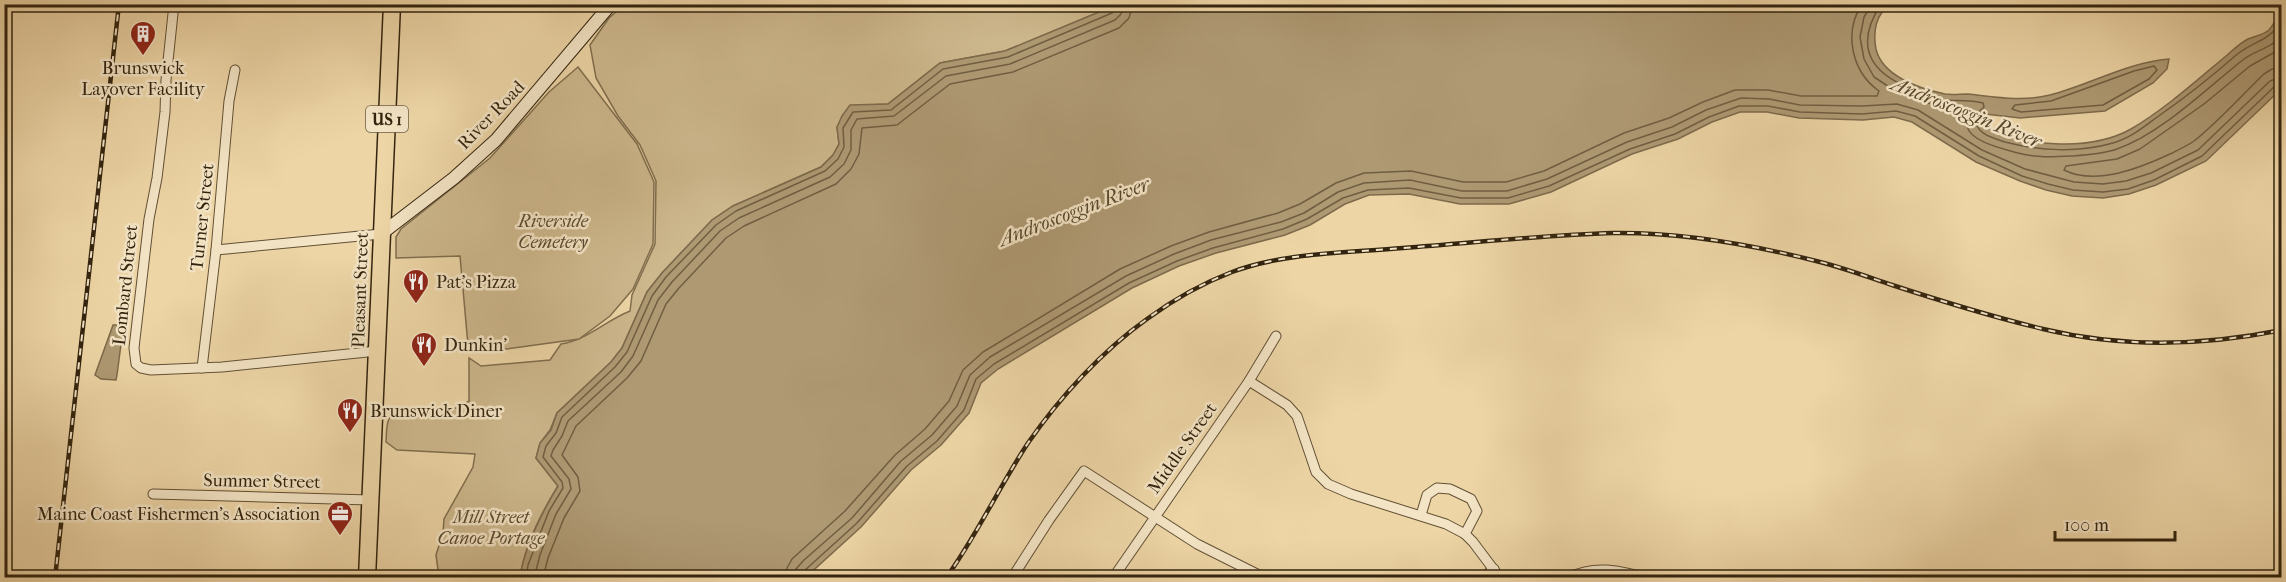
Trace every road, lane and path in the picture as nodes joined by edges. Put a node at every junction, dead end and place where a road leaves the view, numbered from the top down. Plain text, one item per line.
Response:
1 (174, 4) edge
2 (392, 4) edge
3 (611, 4) edge
4 (235, 70) dead end
5 (381, 234) junction
6 (4, 236) edge
7 (216, 250) junction
8 (4, 266) edge
9 (1276, 336) dead end
10 (376, 351) junction
11 (202, 368) junction
12 (1249, 381) junction
13 (153, 494) dead end
14 (370, 500) junction
15 (1421, 515) junction
16 (1153, 517) junction
17 (1465, 534) junction
18 (1497, 573) edge
19 (367, 578) edge
20 (1012, 578) edge
21 (1113, 578) edge
22 (1264, 578) edge
23 (1482, 578) edge
24 (1568, 578) edge
25 (1648, 578) edge

1 - 11 street, Lombard Street
2 - 5 highway, Pleasant Street / US 1
3 - 5 street, River Road
4 - 7 street, Turner Street
5 - 7 street
5 - 10 highway, Pleasant Street / US 1
6 - 8 street
7 - 11 street, Turner Street
9 - 12 street, Middle Street
10 - 11 street, Lombard Street
10 - 14 highway, Pleasant Street / US 1
12 - 15 street
12 - 16 street, Middle Street
13 - 14 street, Summer Street
14 - 19 highway, Pleasant Street / US 1
15 - 17 street
15 - 17 street
16 - 20 street
16 - 21 street, Middle Street
16 - 22 street
17 - 18 street
18 - 23 street
24 - 25 street

